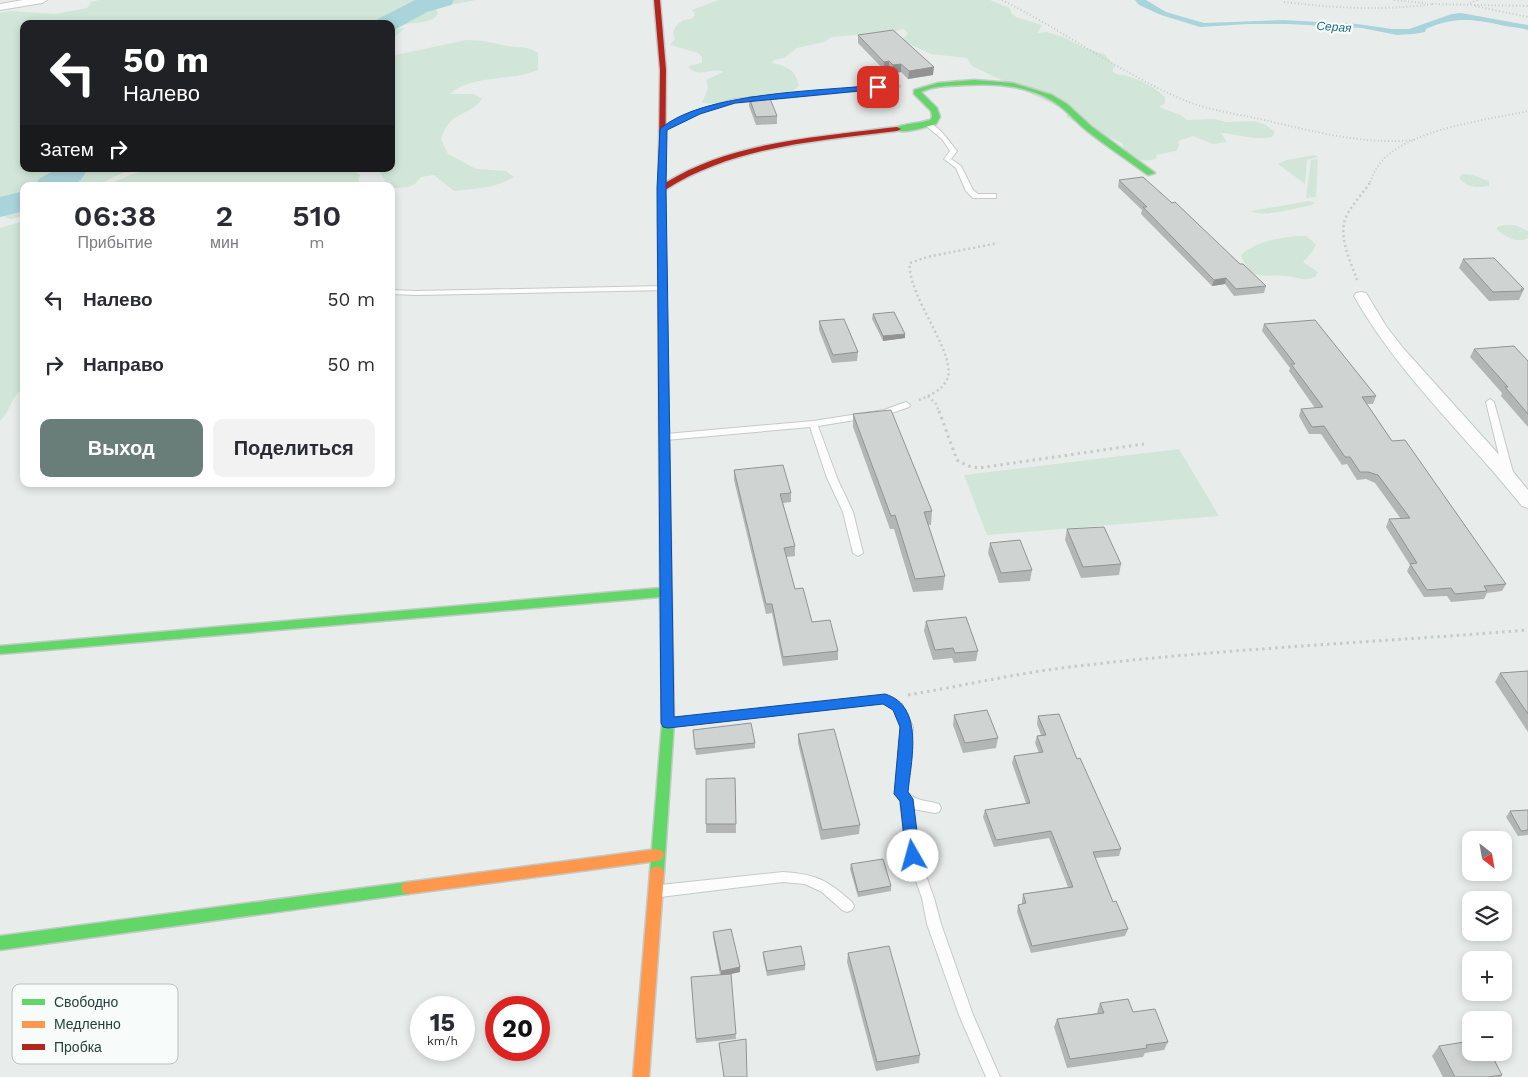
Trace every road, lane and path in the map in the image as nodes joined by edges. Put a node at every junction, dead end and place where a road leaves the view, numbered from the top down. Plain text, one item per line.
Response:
1 (42, 0) edge
2 (657, 0) edge
3 (1002, 0) edge
4 (1394, 0) edge
5 (1478, 0) edge
6 (1284, 2) dead end
7 (1433, 4) junction
8 (1467, 5) junction
9 (1528, 6) edge
10 (0, 7) edge
11 (1528, 17) edge
12 (897, 86) dead end
13 (1528, 111) edge
14 (927, 124) junction
15 (664, 129) junction
16 (1414, 140) junction
17 (1152, 173) dead end
18 (662, 188) junction
19 (993, 196) dead end
20 (998, 243) dead end
21 (663, 288) junction
22 (395, 292) edge
23 (1361, 296) joint
24 (928, 396) junction
25 (1490, 402) dead end
26 (906, 405) joint
27 (813, 424) junction
28 (666, 437) junction
29 (1144, 444) dead end
30 (1510, 480) junction
31 (1528, 502) edge
32 (858, 553) dead end
33 (666, 592) junction
34 (1528, 630) edge
35 (0, 650) edge
36 (885, 699) junction
37 (668, 723) junction
38 (906, 799) junction
39 (935, 808) dead end
40 (657, 855) junction
41 (654, 892) junction
42 (847, 906) dead end
43 (0, 943) edge
44 (641, 1077) edge
45 (993, 1077) edge

1 - 10 street
2 - 15 street
3 - 16 path
4 - 7 path
5 - 8 path
6 - 7 path
7 - 8 path
8 - 9 path
8 - 11 path
12 - 15 lane
13 - 16 path
14 - 17 street
14 - 18 street
14 - 19 lane
15 - 18 street
16 - 23 path
18 - 21 street
20 - 24 path
21 - 22 lane
21 - 28 street
23 - 30 street
24 - 26 path
24 - 29 path
25 - 30 lane
26 - 27 lane
27 - 28 lane
27 - 32 lane
28 - 33 street
30 - 31 street
33 - 35 street
33 - 37 street
34 - 36 path
36 - 37 lane
36 - 38 lane
37 - 40 street
38 - 39 lane
38 - 45 lane
40 - 41 street
40 - 43 street
41 - 42 lane
41 - 44 street

